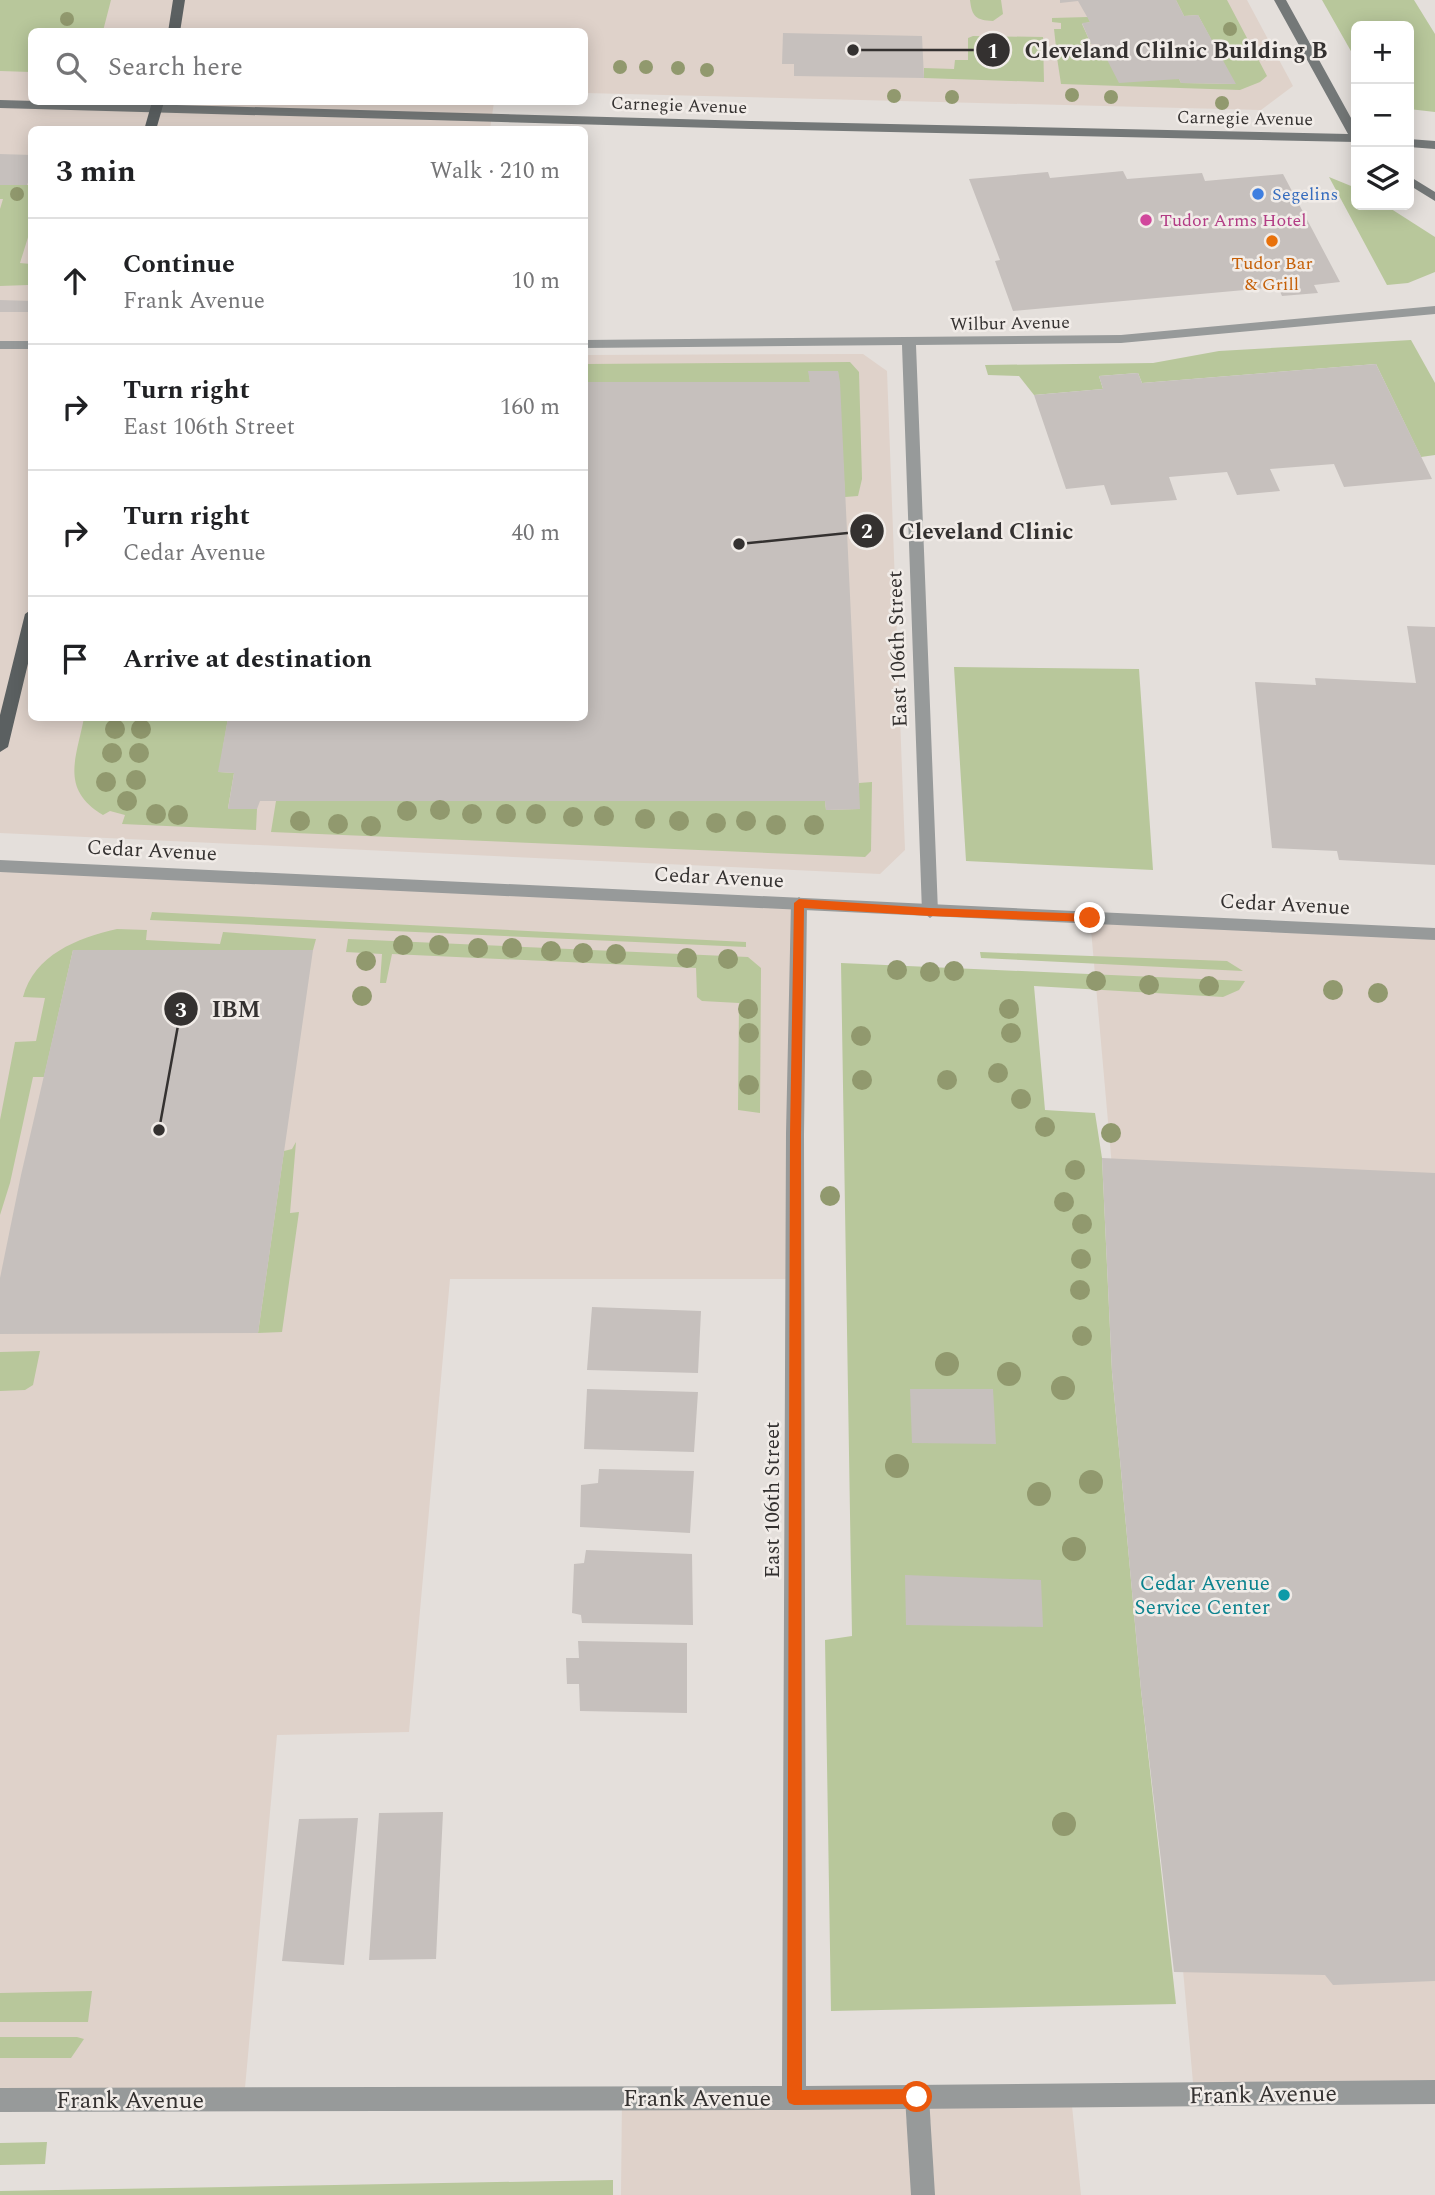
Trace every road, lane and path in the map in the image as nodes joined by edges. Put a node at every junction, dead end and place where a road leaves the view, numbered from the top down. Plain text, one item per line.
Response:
1 (179, 0) edge
2 (1280, 0) edge
3 (175, 28) edge
4 (0, 104) edge
5 (28, 104) edge
6 (157, 105) edge
7 (185, 105) edge
8 (151, 126) edge
9 (1351, 128) edge
10 (1351, 137) edge
11 (1414, 143) edge
12 (1435, 145) edge
13 (1414, 183) edge
14 (1435, 197) edge
15 (1435, 310) edge
16 (909, 342) junction
17 (588, 344) edge
18 (0, 345) edge
19 (28, 345) edge
20 (28, 631) edge
21 (0, 747) edge
22 (0, 866) edge
23 (799, 903) junction
24 (930, 912) junction
25 (1435, 934) edge
26 (1435, 2092) edge
27 (917, 2097) junction
28 (794, 2098) junction
29 (0, 2100) edge
30 (923, 2195) edge

1 - 3 main road
2 - 9 main road
4 - 5 main road, Carnegie Avenue
6 - 8 main road
7 - 10 main road, Carnegie Avenue
11 - 12 main road
13 - 14 main road
15 - 16 street, Wilbur Avenue
16 - 17 street, Wilbur Avenue
16 - 24 street, East 106th Street
18 - 19 street
20 - 21 main road
22 - 23 street, Cedar Avenue
23 - 24 street, Cedar Avenue
23 - 28 street, East 106th Street
24 - 25 street, Cedar Avenue
26 - 27 street, Frank Avenue
27 - 28 street, Frank Avenue
27 - 30 street
28 - 29 street, Frank Avenue

